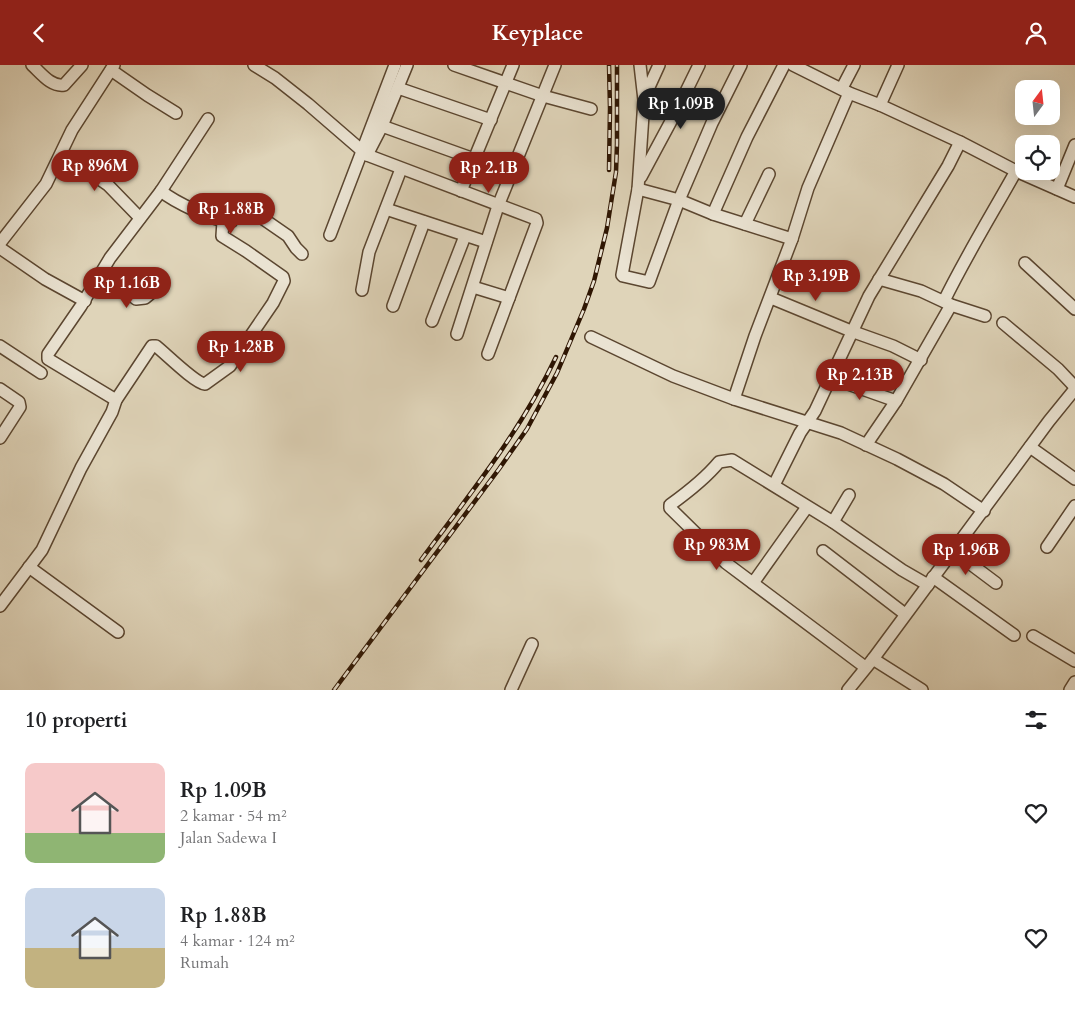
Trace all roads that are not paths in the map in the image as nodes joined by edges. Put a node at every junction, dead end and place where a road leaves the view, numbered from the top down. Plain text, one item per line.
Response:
1 (32, 65) edge
2 (81, 65) edge
3 (254, 65) edge
4 (395, 65) edge
5 (407, 65) edge
6 (454, 65) edge
7 (513, 65) edge
8 (555, 65) edge
9 (640, 65) edge
10 (659, 65) edge
11 (699, 65) edge
12 (741, 65) edge
13 (784, 65) edge
14 (793, 65) edge
15 (854, 65) edge
16 (898, 65) edge
17 (113, 67) edge
18 (815, 70) edge
19 (506, 83) junction
20 (398, 88) junction
21 (845, 90) junction
22 (543, 96) junction
23 (644, 100) junction
24 (880, 105) junction
25 (591, 109) dead end
26 (176, 113) dead end
27 (208, 119) dead end
28 (491, 120) junction
29 (382, 126) junction
30 (960, 142) junction
31 (1075, 145) edge
32 (62, 153) junction
33 (365, 153) junction
34 (474, 159) junction
35 (401, 169) junction
36 (1015, 170) edge
37 (1015, 173) edge
38 (769, 174) dead end
39 (1036, 180) edge
40 (638, 185) junction
41 (1057, 189) junction
42 (161, 191) junction
43 (461, 191) junction
44 (1075, 197) edge
45 (679, 200) junction
46 (498, 206) junction
47 (386, 209) junction
48 (713, 214) junction
49 (140, 217) junction
50 (223, 221) junction
51 (424, 221) junction
52 (745, 224) junction
53 (330, 235) dead end
54 (465, 236) junction
55 (792, 239) junction
56 (486, 242) junction
57 (0, 243) edge
58 (0, 248) edge
59 (302, 254) dead end
60 (1026, 263) dead end
61 (100, 275) junction
62 (880, 279) junction
63 (473, 287) junction
64 (156, 289) dead end
65 (362, 289) dead end
66 (509, 298) junction
67 (770, 298) junction
68 (85, 301) junction
69 (947, 303) junction
70 (393, 306) dead end
71 (1075, 309) edge
72 (985, 316) dead end
73 (432, 321) dead end
74 (1003, 323) dead end
75 (851, 331) junction
76 (457, 334) dead end
77 (592, 337) dead end
78 (0, 346) edge
79 (488, 354) dead end
80 (921, 360) junction
81 (40, 373) dead end
82 (831, 378) junction
83 (1075, 388) edge
84 (0, 389) edge
85 (734, 399) junction
86 (116, 400) junction
87 (896, 401) junction
88 (807, 423) junction
89 (0, 438) edge
90 (866, 445) junction
91 (1030, 447) junction
92 (1075, 479) edge
93 (774, 485) junction
94 (849, 495) dead end
95 (1075, 505) edge
96 (807, 507) junction
97 (984, 511) junction
98 (833, 522) junction
99 (1047, 547) dead end
100 (956, 548) junction
101 (823, 551) dead end
102 (29, 567) junction
103 (930, 581) junction
104 (753, 583) junction
105 (996, 583) dead end
106 (0, 606) edge
107 (905, 615) junction
108 (118, 632) dead end
109 (1014, 635) dead end
110 (1033, 636) dead end
111 (532, 644) dead end
112 (1075, 661) edge
113 (869, 663) junction
114 (1075, 682) edge
115 (511, 690) edge
116 (848, 690) edge
117 (922, 690) edge
118 (1070, 690) edge

1 - 2 street
3 - 33 street
4 - 33 street
5 - 20 street
6 - 19 street
7 - 19 street
8 - 22 street
9 - 23 street
10 - 23 street
11 - 40 street
12 - 45 street
13 - 48 street
14 - 18 street
15 - 21 street
16 - 24 street
17 - 26 street
17 - 32 street
18 - 21 street
19 - 22 street
19 - 28 street
20 - 28 street
20 - 29 street
21 - 24 street
21 - 55 street
22 - 25 street
22 - 46 street
23 - 40 street
24 - 30 street
27 - 42 street
28 - 34 street
29 - 33 street
29 - 34 street
30 - 36 street
30 - 62 street
31 - 41 street
32 - 49 street
32 - 57 street
33 - 35 street
33 - 53 street
34 - 43 street
35 - 43 street
35 - 47 street
37 - 69 street
38 - 52 street
39 - 41 street
40 - 45 street
40 - 45 street
41 - 44 street
42 - 49 street
42 - 50 street
43 - 46 street
45 - 48 street
46 - 56 street
46 - 66 street
47 - 51 street
47 - 65 street
48 - 52 street
49 - 61 street
50 - 59 street
50 - 86 street
51 - 54 street
51 - 70 street
52 - 55 street
54 - 56 street
54 - 73 street
55 - 67 street
56 - 63 street
58 - 68 street
60 - 71 street
61 - 64 street
61 - 68 street
62 - 69 street
62 - 75 street
63 - 66 street
63 - 76 street
66 - 79 street
67 - 75 street
67 - 85 street
68 - 86 street
69 - 72 street
69 - 80 street
74 - 83 street
75 - 80 street
75 - 82 street
77 - 85 street
78 - 81 street
80 - 87 street
82 - 87 street
82 - 88 street
83 - 91 street
84 - 89 street
85 - 88 street
86 - 102 street
87 - 90 street
88 - 90 street
88 - 93 street
90 - 97 street
91 - 92 street
91 - 97 street
93 - 96 street
93 - 104 street
94 - 98 street
95 - 99 street
96 - 98 street
96 - 104 street
97 - 100 street
98 - 103 street
100 - 103 street
100 - 105 street
101 - 107 street
102 - 106 street
102 - 108 street
103 - 107 street
103 - 109 street
104 - 113 street
107 - 113 street
110 - 112 street
111 - 115 street
113 - 116 street
113 - 117 street
114 - 118 street

